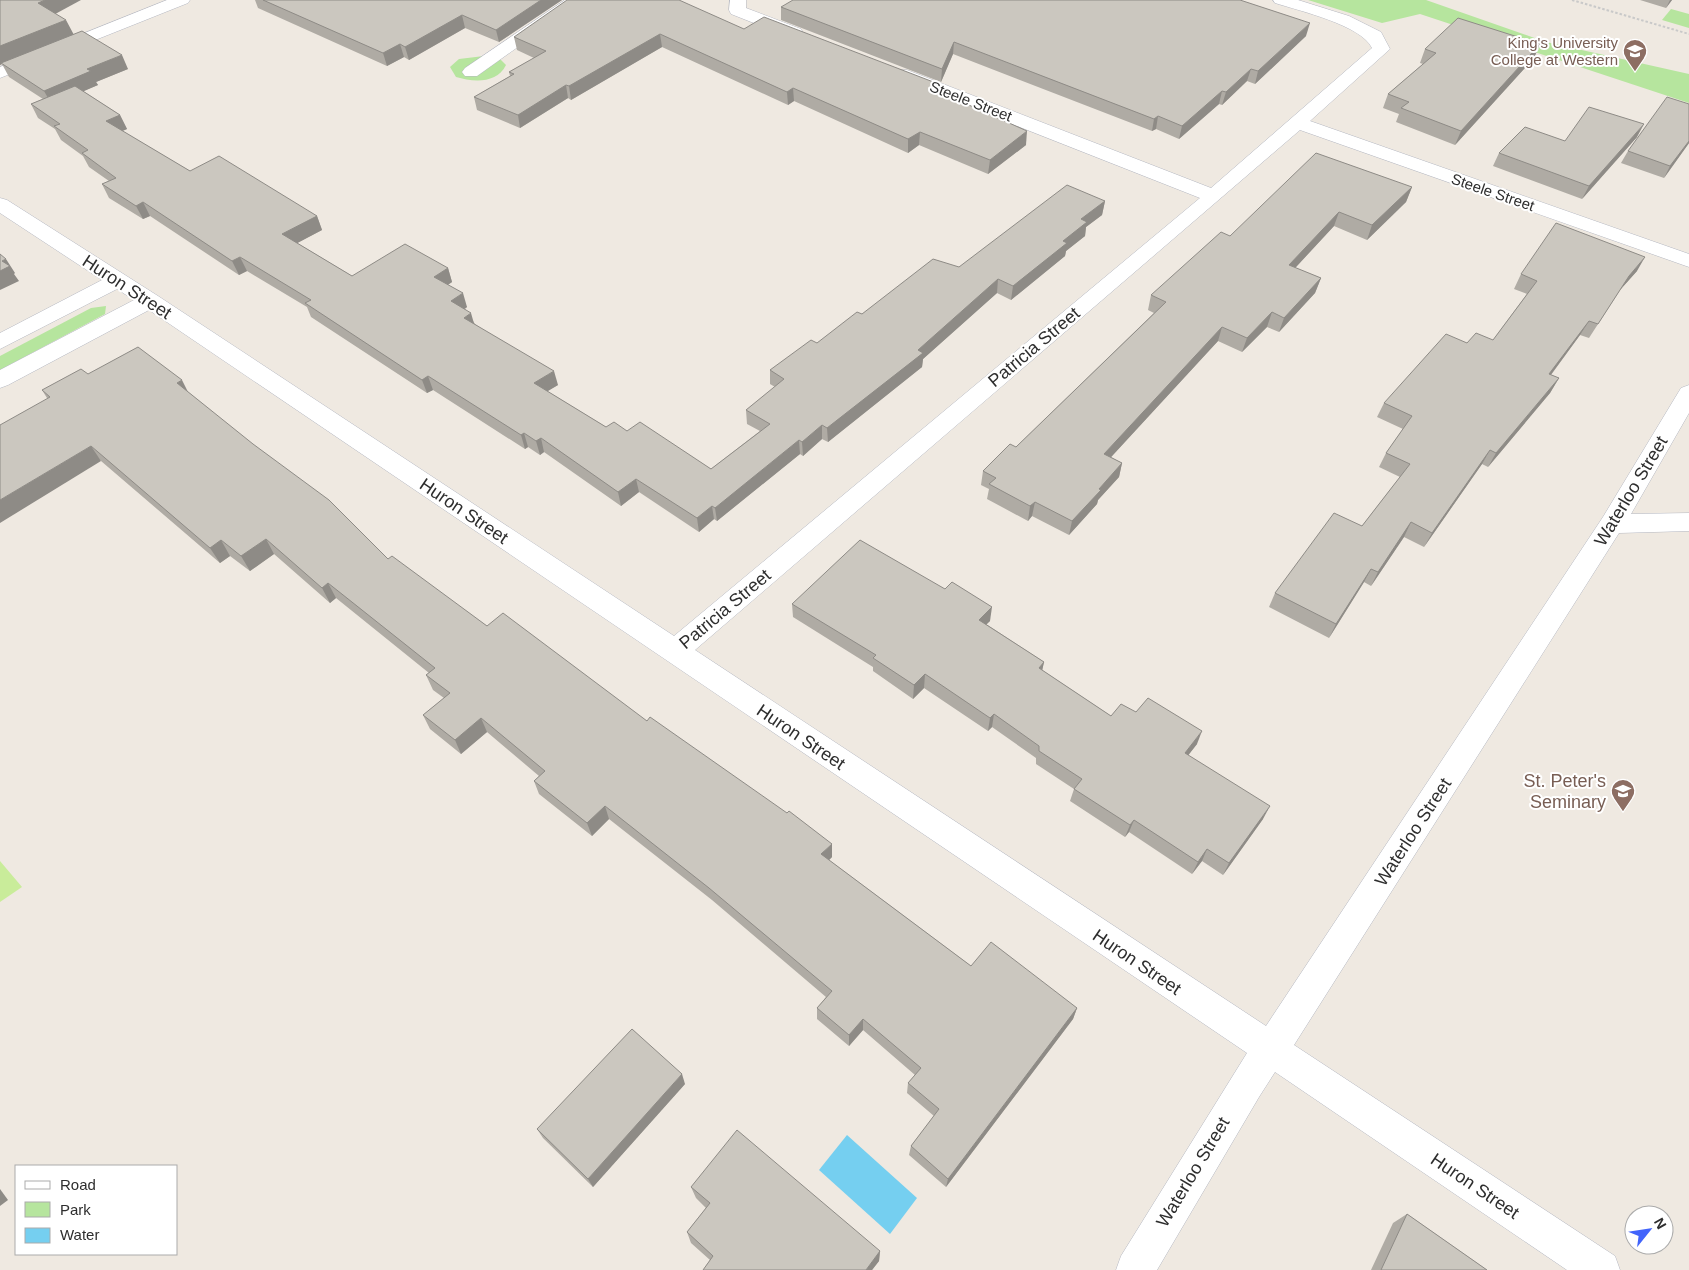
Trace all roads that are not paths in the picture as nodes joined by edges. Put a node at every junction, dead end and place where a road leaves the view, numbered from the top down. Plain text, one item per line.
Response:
1 (182, 0) edge
2 (576, 0) edge
3 (738, 0) edge
4 (1281, 0) edge
5 (810, 38) edge
6 (883, 67) edge
7 (471, 72) dead end
8 (0, 74) edge
9 (1297, 123) junction
10 (1214, 196) junction
11 (0, 204) edge
12 (1689, 261) edge
13 (118, 280) junction
14 (150, 301) junction
15 (0, 342) edge
16 (0, 380) edge
17 (1689, 393) edge
18 (1689, 522) edge
19 (1612, 524) junction
20 (674, 652) junction
21 (1270, 1050) junction
22 (1135, 1270) edge
23 (1601, 1270) edge

1 - 8 street
2 - 7 street
3 - 5 street
4 - 9 street, Patricia Street
6 - 10 street, Steele Street
9 - 10 street, Patricia Street
9 - 12 street, Steele Street
10 - 20 street, Patricia Street
11 - 13 street, Huron Street
13 - 14 street, Huron Street
13 - 15 street
14 - 16 street
14 - 20 street, Huron Street
17 - 19 street, Waterloo Street
18 - 19 street
19 - 21 street, Waterloo Street
20 - 21 street, Huron Street
21 - 22 street, Waterloo Street
21 - 23 street, Huron Street

